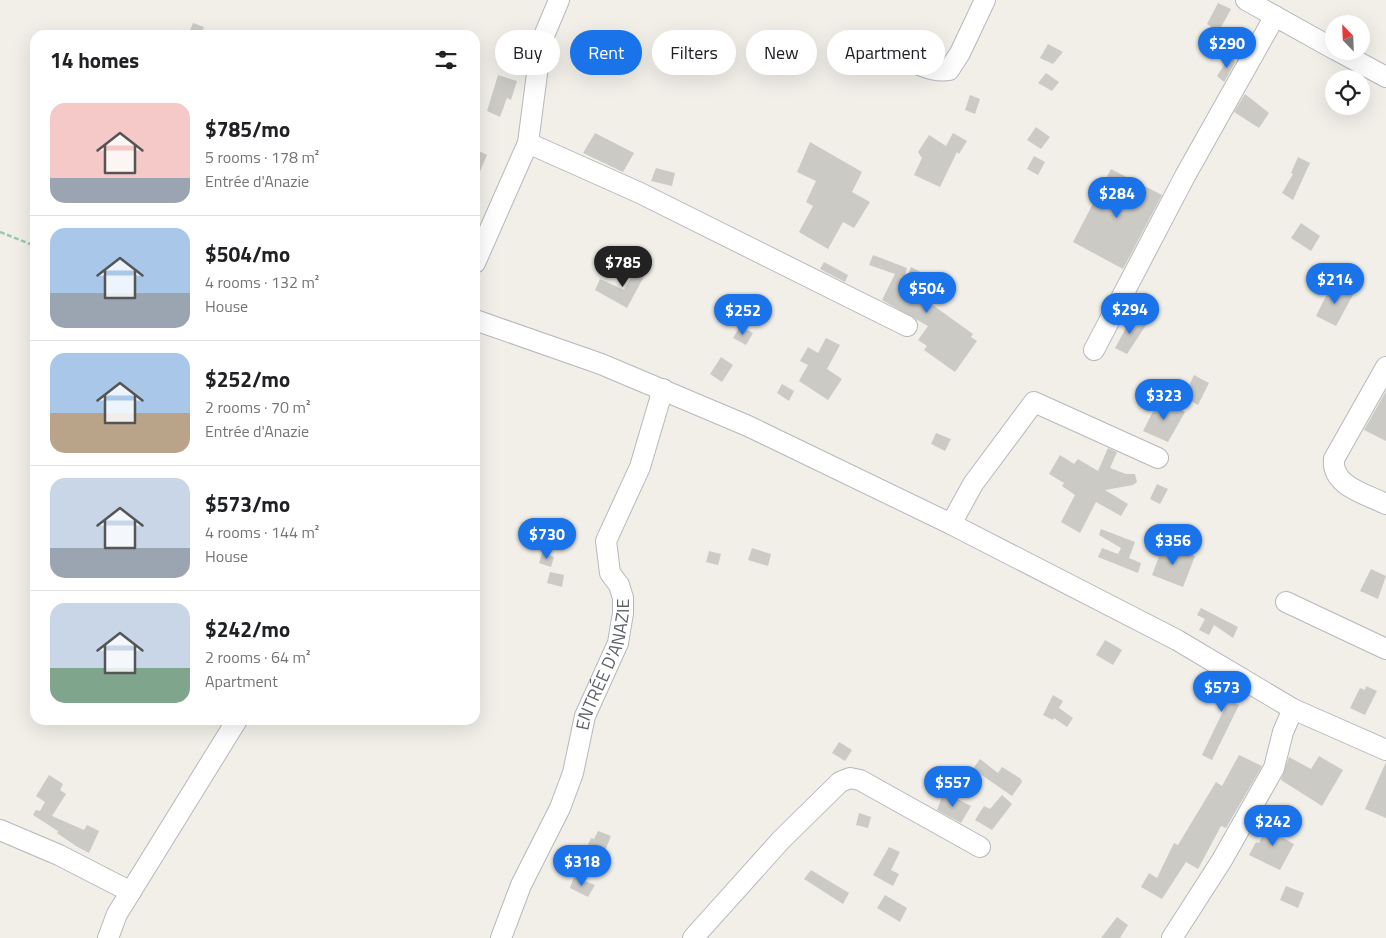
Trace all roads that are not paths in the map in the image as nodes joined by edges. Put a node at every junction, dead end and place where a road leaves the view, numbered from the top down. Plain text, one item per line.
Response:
1 (559, 0) edge
2 (985, 0) edge
3 (1246, 0) edge
4 (1275, 16) junction
5 (1325, 44) edge
6 (1355, 60) edge
7 (945, 70) edge
8 (1386, 77) edge
9 (528, 143) junction
10 (480, 252) edge
11 (480, 322) edge
12 (907, 326) dead end
13 (1094, 350) dead end
14 (1386, 367) edge
15 (663, 389) junction
16 (1158, 458) dead end
17 (1386, 504) edge
18 (951, 524) junction
19 (1286, 602) dead end
20 (1386, 649) edge
21 (1293, 709) junction
22 (234, 725) edge
23 (1386, 750) edge
24 (0, 830) edge
25 (980, 847) dead end
26 (131, 892) junction
27 (108, 938) edge
28 (501, 938) edge
29 (693, 938) edge
30 (1172, 938) edge

1 - 9 street
2 - 7 street
3 - 4 street
4 - 5 street
4 - 13 street
6 - 8 street
9 - 10 street
9 - 12 street
11 - 15 street
14 - 17 street
15 - 18 street
15 - 28 street, ENTRÉE D'ANAZIE
16 - 18 street
18 - 21 street
19 - 20 street
21 - 23 street
21 - 30 street
22 - 26 street
24 - 26 street
25 - 29 street
26 - 27 street

